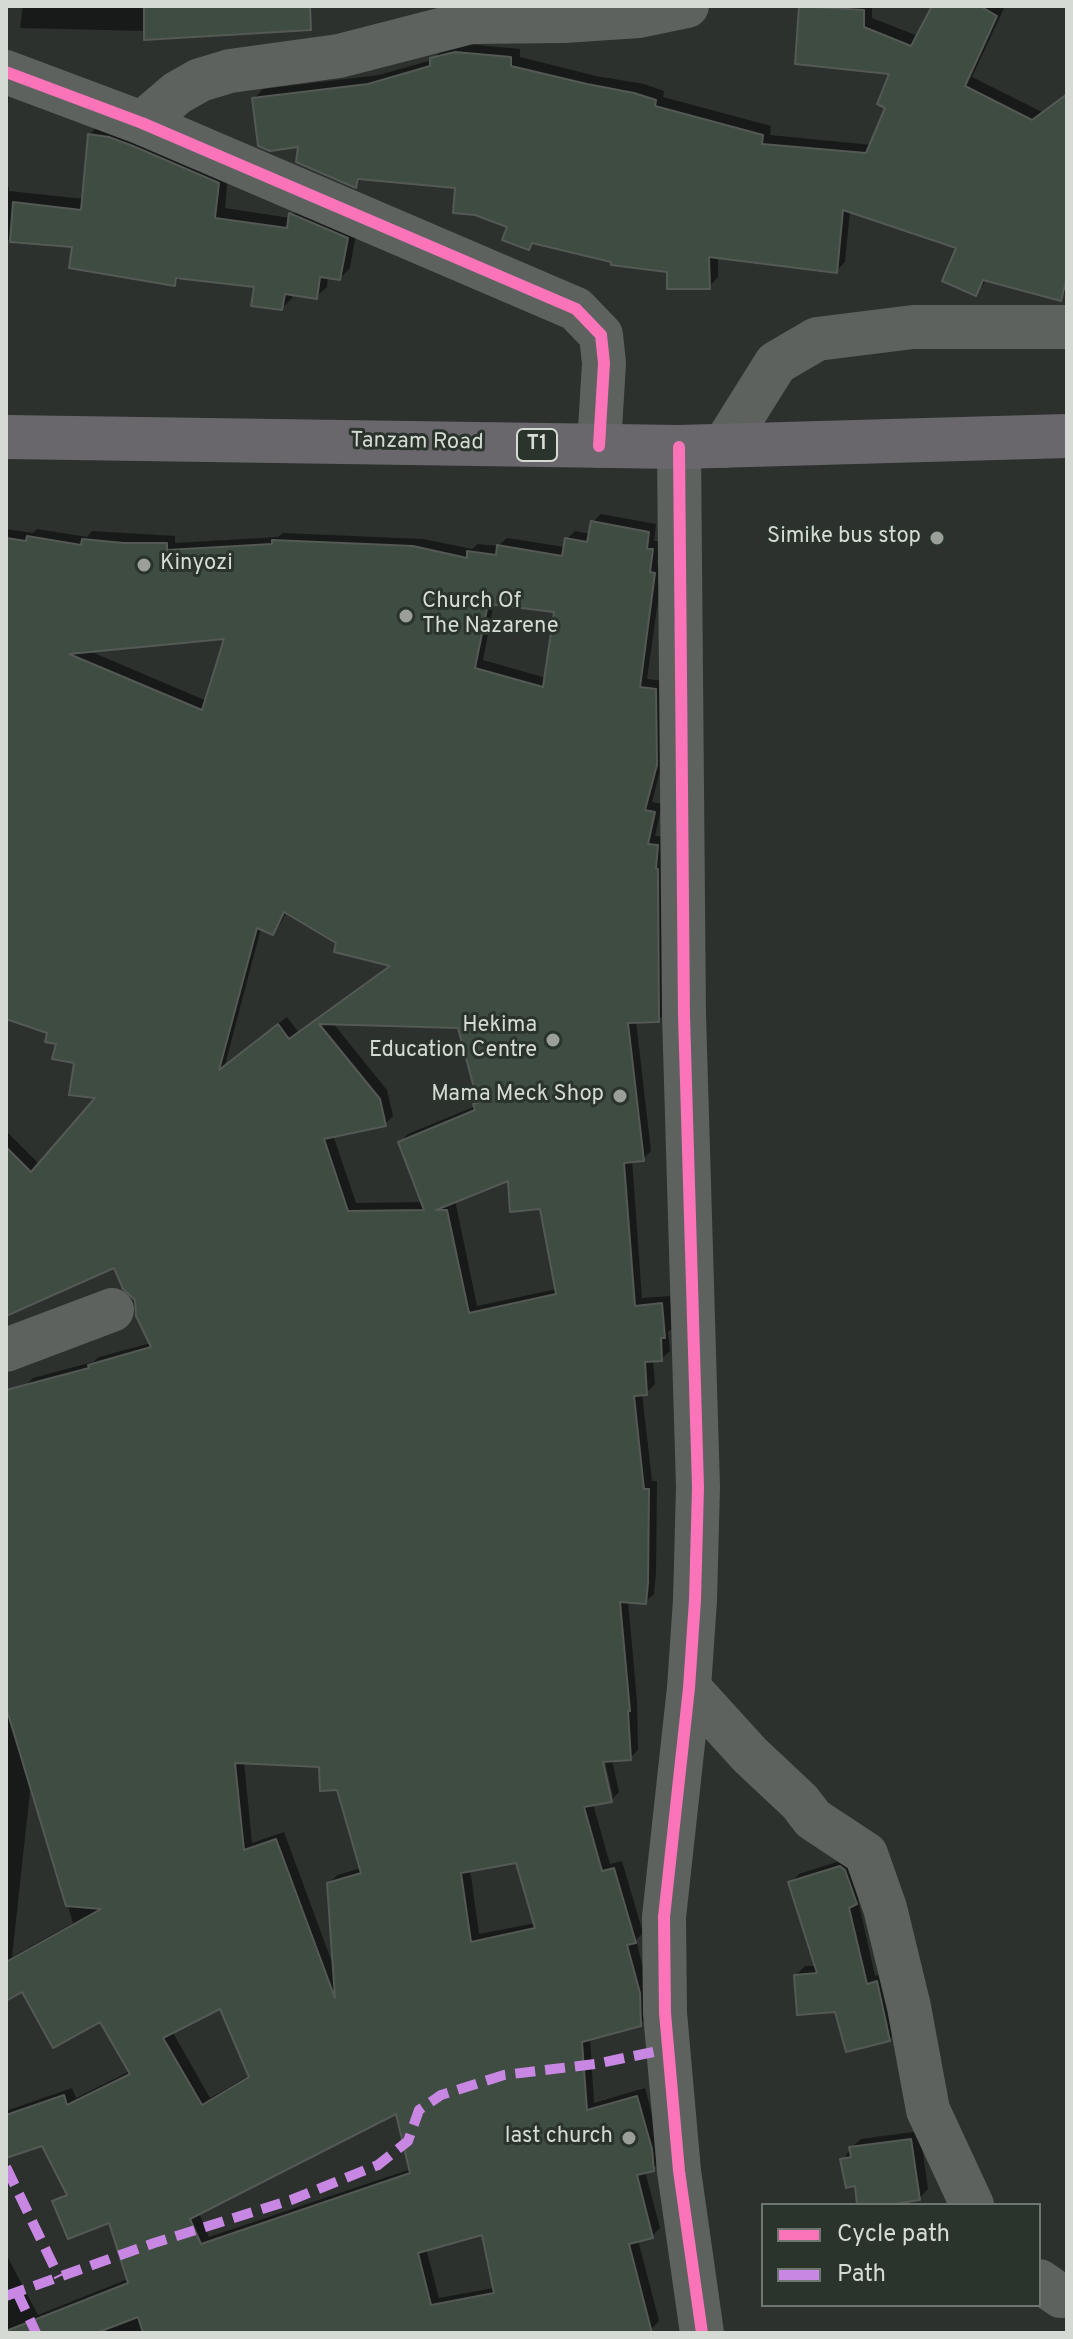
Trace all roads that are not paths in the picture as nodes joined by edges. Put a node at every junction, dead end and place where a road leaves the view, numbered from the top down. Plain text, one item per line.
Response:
1 (687, 6) edge
2 (6, 72) edge
3 (142, 123) junction
4 (1067, 327) edge
5 (1067, 436) edge
6 (6, 437) edge
7 (599, 446) junction
8 (724, 446) junction
9 (679, 447) junction
10 (112, 1310) dead end
11 (6, 1350) edge
12 (689, 1688) junction
13 (971, 2203) edge
14 (1041, 2282) edge
15 (1067, 2295) edge
16 (702, 2333) edge

1 - 3 street
2 - 3 street
3 - 7 street
4 - 8 street
5 - 8 highway, Tanzam Road / T1
6 - 7 highway, Tanzam Road / T1
7 - 9 highway, Tanzam Road / T1
8 - 9 highway, Tanzam Road / T1
9 - 12 street
10 - 11 street
12 - 13 street
12 - 16 street
14 - 15 street

